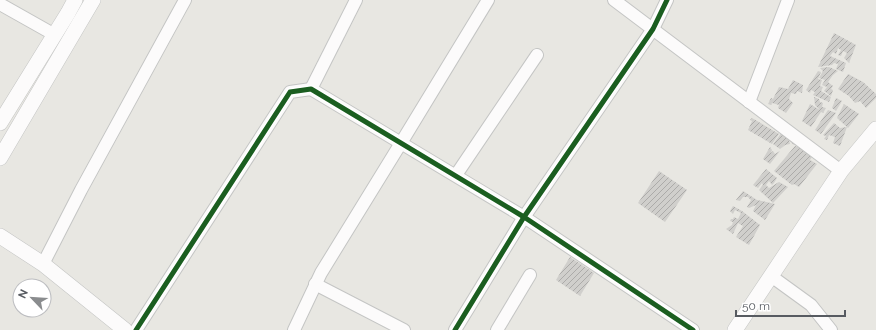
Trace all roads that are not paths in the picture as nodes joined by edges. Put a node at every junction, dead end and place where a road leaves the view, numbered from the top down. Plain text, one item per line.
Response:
1 (74, 0) edge
2 (93, 0) edge
3 (185, 0) edge
4 (356, 0) edge
5 (488, 0) edge
6 (614, 0) edge
7 (667, 0) edge
8 (788, 0) edge
9 (0, 4) edge
10 (652, 29) junction
11 (55, 35) junction
12 (537, 55) dead end
13 (311, 89) junction
14 (749, 102) junction
15 (0, 123) edge
16 (876, 129) edge
17 (402, 143) junction
18 (2, 148) edge
19 (841, 171) junction
20 (456, 175) junction
21 (524, 216) junction
22 (0, 236) edge
23 (43, 264) junction
24 (530, 275) dead end
25 (771, 276) junction
26 (316, 284) junction
27 (125, 330) edge
28 (136, 330) edge
29 (294, 330) edge
30 (404, 330) edge
31 (455, 330) edge
32 (497, 330) edge
33 (693, 330) edge
34 (735, 330) edge
35 (831, 330) edge

1 - 11 street
2 - 18 street
3 - 23 street
4 - 13 street
5 - 17 street
6 - 10 street
7 - 10 street
8 - 14 street
9 - 11 street
10 - 14 street
10 - 21 street
11 - 15 street
12 - 20 street
13 - 17 street
13 - 28 street
14 - 19 street
16 - 19 street
17 - 20 street
17 - 26 street
19 - 25 street
20 - 21 street
21 - 31 street
21 - 33 street
22 - 23 street
23 - 27 street
24 - 32 street
25 - 34 street
25 - 35 street
26 - 29 street
26 - 30 street

